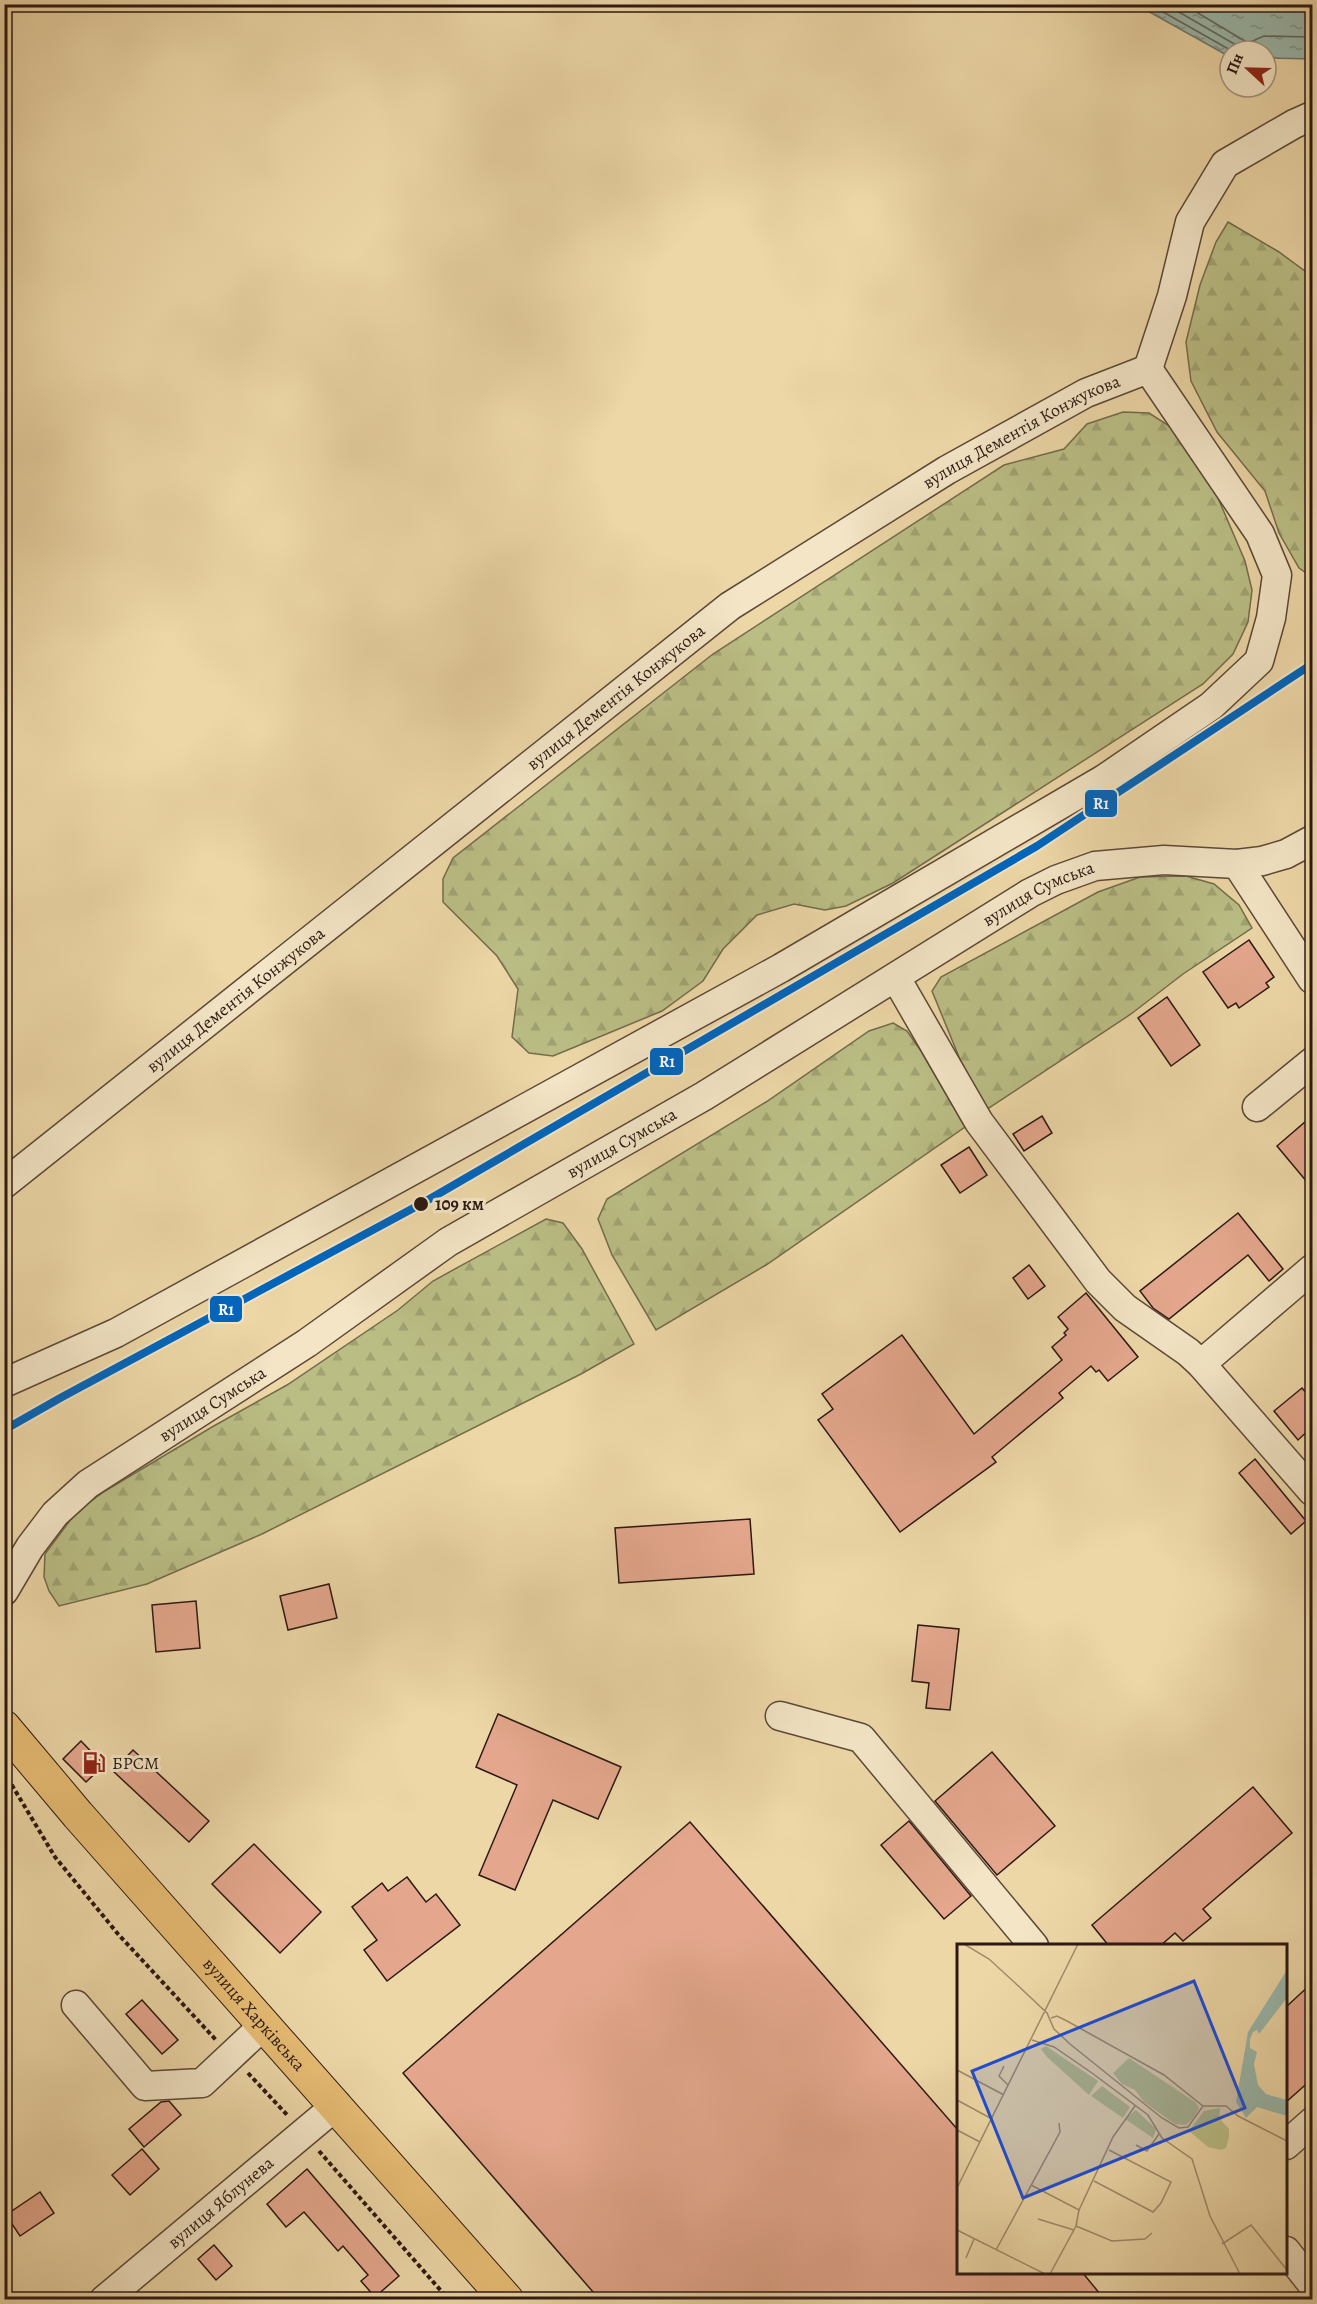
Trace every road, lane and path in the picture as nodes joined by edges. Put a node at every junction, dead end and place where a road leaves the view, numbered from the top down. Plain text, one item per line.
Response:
1 (1312, 116) edge
2 (1148, 369) junction
3 (1312, 840) edge
4 (1238, 864) junction
5 (896, 978) junction
6 (1312, 979) edge
7 (1312, 1062) edge
8 (1257, 1107) dead end
9 (4, 1184) edge
10 (1312, 1269) edge
11 (1201, 1364) junction
12 (4, 1383) edge
13 (1312, 1491) edge
14 (4, 1591) edge
15 (780, 1716) dead end
16 (4, 1727) edge
17 (1032, 1944) edge
18 (76, 2005) dead end
19 (265, 2024) junction
20 (337, 2105) junction
21 (1312, 2122) edge
22 (1287, 2144) edge
23 (1287, 2252) edge
24 (1312, 2284) edge
25 (505, 2299) edge
26 (104, 2300) edge

1 - 2 street
2 - 9 street, вулиця Дементія Конжукова
2 - 12 street
3 - 4 street, вулиця Сумська
4 - 5 street, вулиця Сумська
4 - 6 street
5 - 11 street
5 - 14 street, вулиця Сумська
7 - 8 street
10 - 11 street
11 - 13 street
15 - 17 street
16 - 19 main road, вулиця Харківська
18 - 19 street
19 - 20 main road, вулиця Харківська
20 - 25 main road, вулиця Харківська
20 - 26 street, вулиця Яблунева
21 - 22 street
23 - 24 street

